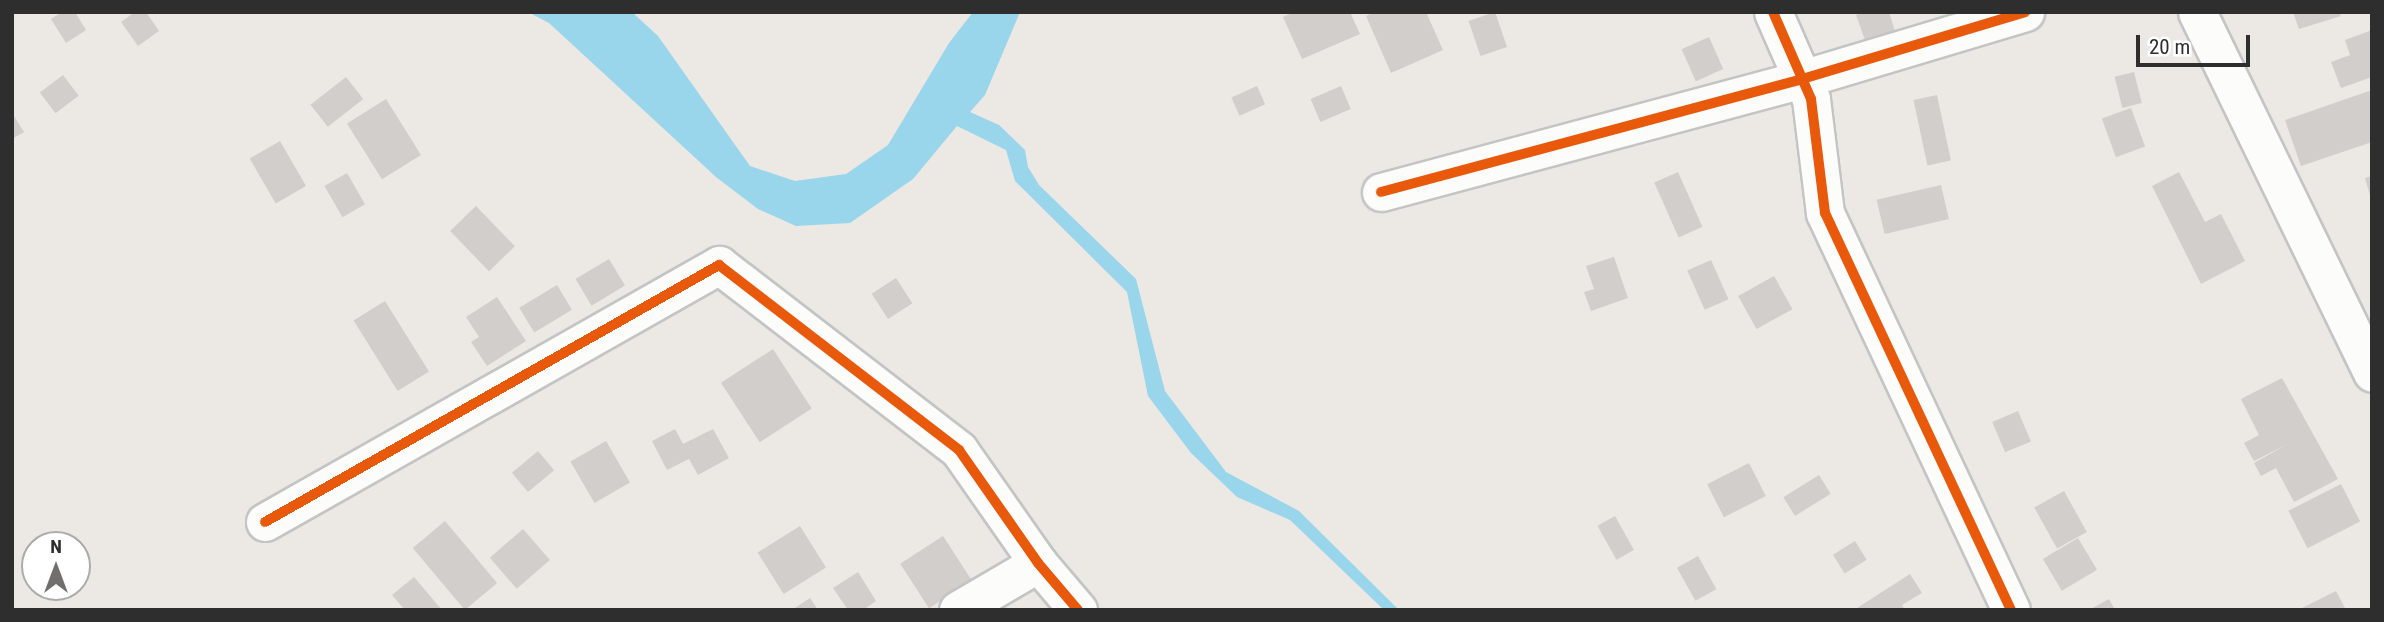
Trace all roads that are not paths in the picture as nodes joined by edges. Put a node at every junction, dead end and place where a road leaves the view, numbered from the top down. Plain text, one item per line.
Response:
1 (1773, 12) edge
2 (2025, 12) edge
3 (2197, 12) edge
4 (1802, 79) junction
5 (1381, 192) dead end
6 (2372, 373) edge
7 (264, 522) dead end
8 (1038, 564) junction
9 (958, 610) edge
10 (1078, 610) edge
11 (2011, 610) edge

1 - 4 street
2 - 4 street
3 - 6 street
4 - 5 street
4 - 11 street
7 - 8 street
8 - 9 street
8 - 10 street

